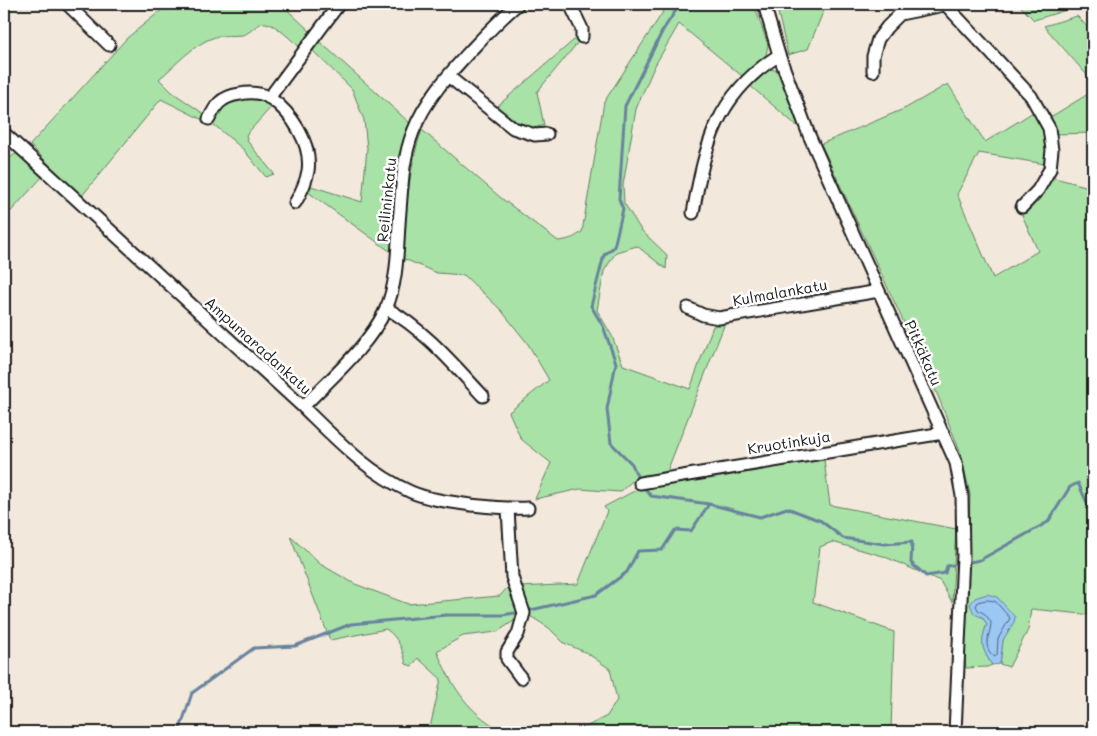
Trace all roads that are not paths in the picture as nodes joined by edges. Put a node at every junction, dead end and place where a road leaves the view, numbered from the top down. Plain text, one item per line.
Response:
1 (67, 4) edge
2 (339, 4) edge
3 (518, 4) edge
4 (570, 4) edge
5 (764, 4) edge
6 (945, 4) edge
7 (582, 37) dead end
8 (109, 45) dead end
9 (778, 56) junction
10 (873, 71) dead end
11 (448, 76) junction
12 (270, 98) junction
13 (208, 119) dead end
14 (4, 133) edge
15 (547, 134) dead end
16 (295, 203) dead end
17 (1022, 207) dead end
18 (693, 213) dead end
19 (879, 291) junction
20 (386, 308) junction
21 (688, 308) dead end
22 (483, 396) dead end
23 (303, 407) junction
24 (943, 433) junction
25 (640, 483) dead end
26 (528, 508) dead end
27 (508, 510) junction
28 (521, 678) dead end
29 (955, 732) edge

1 - 8 street
2 - 12 street
3 - 11 street, Reilininkatu
4 - 7 street
5 - 9 street, Pitkäkatu
6 - 10 street
6 - 17 street
9 - 18 street
9 - 19 street, Pitkäkatu
11 - 15 street
11 - 20 street, Reilininkatu
12 - 13 street
12 - 16 street
14 - 23 street, Ampumaradankatu
19 - 21 street, Kulmalankatu
19 - 24 street, Pitkäkatu
20 - 22 street
20 - 23 street, Reilininkatu
23 - 27 street, Ampumaradankatu
24 - 25 street, Kruotinkuja
24 - 29 street, Pitkäkatu
26 - 27 street, Ampumaradankatu
27 - 28 street

